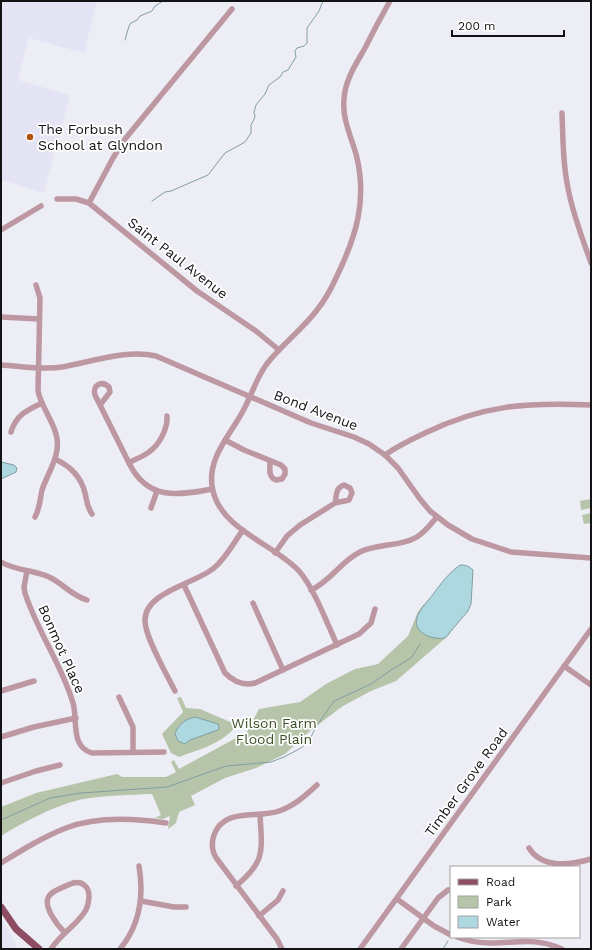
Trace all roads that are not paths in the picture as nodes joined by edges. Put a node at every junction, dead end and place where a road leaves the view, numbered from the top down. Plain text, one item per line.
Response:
1 (390, 1) edge
2 (232, 9) dead end
3 (562, 113) dead end
4 (57, 198) dead end
5 (89, 203) junction
6 (41, 206) dead end
7 (1, 230) edge
8 (591, 263) edge
9 (36, 285) dead end
10 (1, 317) edge
11 (39, 319) junction
12 (279, 350) junction
13 (1, 365) edge
14 (39, 368) junction
15 (250, 396) junction
16 (42, 403) junction
17 (100, 405) dead end
18 (591, 405) edge
19 (167, 416) dead end
20 (11, 432) dead end
21 (225, 440) junction
22 (384, 455) junction
23 (55, 459) junction
24 (270, 461) dead end
25 (128, 463) junction
26 (212, 489) junction
27 (157, 491) junction
28 (335, 503) dead end
29 (151, 508) dead end
30 (92, 514) dead end
31 (35, 517) dead end
32 (437, 517) junction
33 (243, 530) junction
34 (276, 553) junction
35 (591, 558) edge
36 (1, 562) edge
37 (27, 571) junction
38 (184, 585) junction
39 (311, 590) junction
40 (87, 600) dead end
41 (253, 603) dead end
42 (375, 609) dead end
43 (591, 629) edge
44 (337, 645) junction
45 (564, 666) junction
46 (283, 670) junction
47 (34, 681) dead end
48 (591, 685) edge
49 (1, 690) edge
50 (175, 691) dead end
51 (119, 697) dead end
52 (76, 718) junction
53 (1, 737) edge
54 (132, 752) junction
55 (164, 752) dead end
56 (60, 765) dead end
57 (1, 783) edge
58 (317, 785) dead end
59 (260, 815) junction
60 (166, 823) dead end
61 (529, 848) dead end
62 (591, 860) edge
63 (1, 863) edge
64 (139, 866) dead end
65 (236, 886) junction
66 (448, 890) dead end
67 (283, 891) dead end
68 (396, 899) junction
69 (141, 901) junction
70 (1, 906) edge
71 (186, 906) dead end
72 (259, 916) junction
73 (424, 918) junction
74 (65, 933) junction
75 (450, 934) edge
76 (460, 938) edge
77 (481, 946) edge
78 (39, 949) edge
79 (51, 949) edge
80 (120, 949) edge
81 (282, 949) edge
82 (360, 949) edge
83 (401, 949) edge
84 (562, 949) edge

1 - 12 street
2 - 5 street
3 - 8 street
4 - 5 street, Saint Paul Avenue
5 - 12 street, Saint Paul Avenue
6 - 7 street
9 - 11 street
10 - 11 street
11 - 14 street
12 - 15 street
13 - 14 street, Bond Avenue
14 - 15 street, Bond Avenue
14 - 16 street
15 - 21 street
15 - 22 street, Bond Avenue
16 - 20 street
16 - 23 street
17 - 25 street
18 - 22 street
19 - 25 street
21 - 24 street
21 - 26 street
22 - 32 street, Bond Avenue
23 - 30 street
23 - 31 street
25 - 27 street
26 - 27 street
26 - 33 street
27 - 29 street
28 - 34 street
32 - 35 street, Bond Avenue
32 - 39 street
33 - 34 street
33 - 38 street
34 - 39 street
36 - 37 street
37 - 40 street
37 - 52 street, Bonmot Place
38 - 46 street
38 - 50 street
39 - 44 street
41 - 46 street
42 - 44 street
43 - 45 street, Timber Grove Road
44 - 46 street
45 - 48 street
45 - 68 street, Timber Grove Road
47 - 49 street
51 - 54 street
52 - 53 street
52 - 54 street, Bonmot Place
54 - 55 street, Bonmot Place
56 - 57 street
58 - 59 street
59 - 65 street
59 - 65 street
60 - 63 street
61 - 62 street
64 - 69 street
65 - 72 street
66 - 73 street
67 - 72 street
68 - 73 street
68 - 82 street, Timber Grove Road
69 - 71 street
69 - 80 street
70 - 78 main road
72 - 81 street
73 - 75 street
73 - 83 street
74 - 74 street
74 - 79 street
76 - 77 street
77 - 84 street

